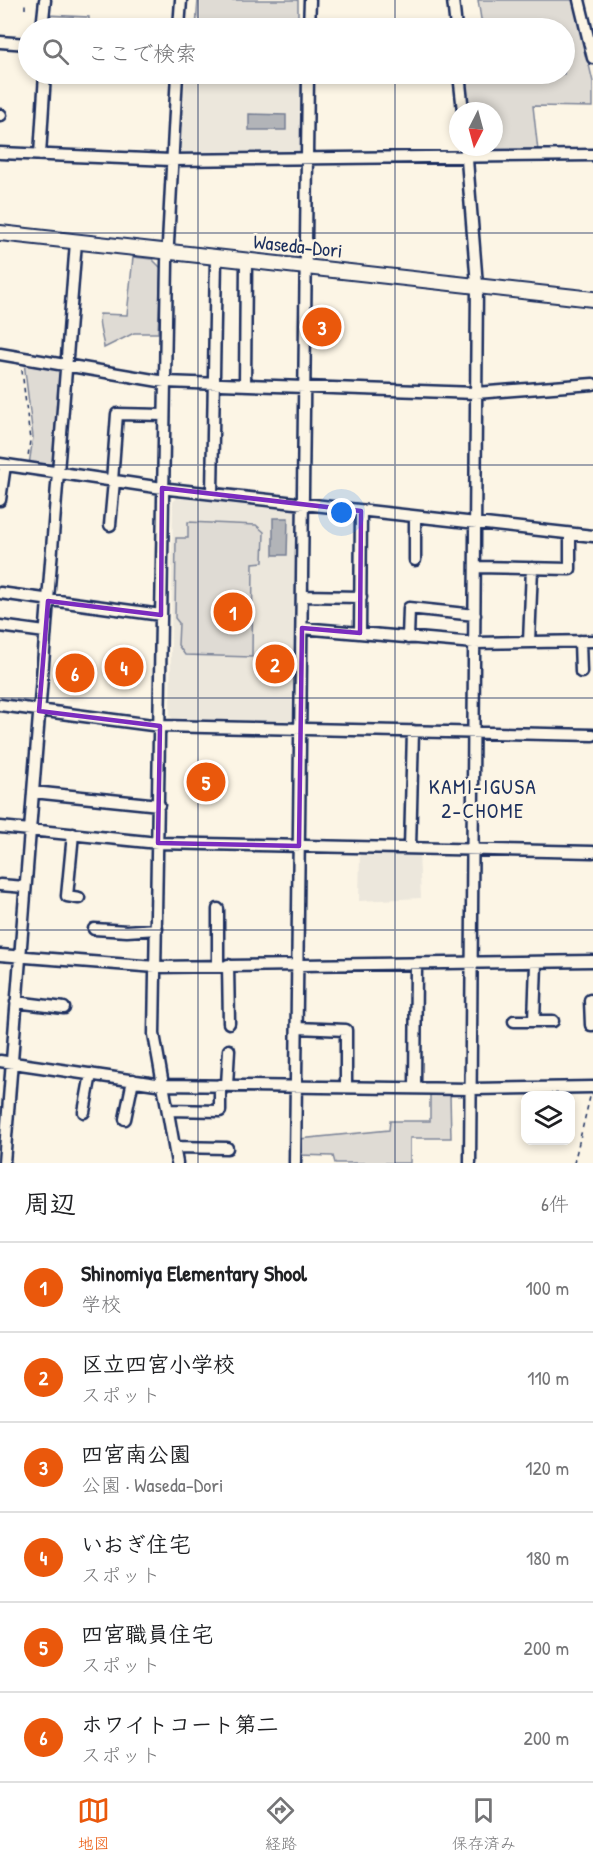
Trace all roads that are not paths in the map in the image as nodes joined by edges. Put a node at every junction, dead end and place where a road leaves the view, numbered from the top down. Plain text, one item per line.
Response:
1 (45, 0) edge
2 (181, 0) edge
3 (310, 0) edge
4 (453, 0) edge
5 (579, 0) edge
6 (43, 18) edge
7 (180, 18) edge
8 (309, 18) edge
9 (455, 18) edge
10 (0, 42) edge
11 (18, 43) edge
12 (593, 58) edge
13 (46, 84) edge
14 (176, 84) edge
15 (308, 84) edge
16 (460, 84) edge
17 (462, 102) edge
18 (0, 153) edge
19 (449, 153) edge
20 (503, 153) edge
21 (40, 155) junction
22 (593, 155) edge
23 (466, 156) edge
24 (307, 158) junction
25 (171, 160) junction
26 (0, 233) edge
27 (76, 242) junction
28 (168, 251) junction
29 (216, 258) junction
30 (246, 261) junction
31 (306, 266) junction
32 (477, 285) junction
33 (593, 299) edge
34 (0, 354) edge
35 (66, 365) junction
36 (165, 382) junction
37 (214, 384) junction
38 (593, 384) edge
39 (245, 385) junction
40 (304, 387) junction
41 (476, 393) junction
42 (164, 416) junction
43 (2, 464) edge
44 (58, 473) junction
45 (113, 481) junction
46 (162, 488) junction
47 (212, 494) junction
48 (0, 500) edge
49 (304, 505) junction
50 (361, 511) junction
51 (416, 517) junction
52 (477, 524) junction
53 (110, 525) dead end
54 (570, 534) junction
55 (593, 536) edge
56 (415, 560) dead end
57 (476, 567) junction
58 (532, 568) junction
59 (0, 594) edge
60 (302, 596) junction
61 (361, 597) junction
62 (48, 601) junction
63 (161, 615) junction
64 (474, 615) junction
65 (0, 626) edge
66 (302, 628) junction
67 (45, 632) junction
68 (360, 633) junction
69 (408, 638) junction
70 (580, 641) junction
71 (593, 641) edge
72 (529, 642) junction
73 (474, 643) junction
74 (581, 672) dead end
75 (0, 705) edge
76 (39, 711) junction
77 (160, 726) junction
78 (301, 730) junction
79 (413, 731) junction
80 (473, 732) junction
81 (593, 735) edge
82 (33, 792) junction
83 (159, 805) junction
84 (0, 826) edge
85 (30, 830) junction
86 (73, 834) junction
87 (158, 843) junction
88 (299, 846) junction
89 (410, 848) junction
90 (473, 850) junction
91 (593, 852) edge
92 (0, 885) edge
93 (25, 887) junction
94 (79, 898) dead end
95 (218, 909) dead end
96 (94, 929) dead end
97 (157, 929) junction
98 (0, 955) edge
99 (20, 957) junction
100 (593, 961) edge
101 (536, 963) junction
102 (298, 964) junction
103 (416, 964) junction
104 (470, 965) junction
105 (223, 966) junction
106 (156, 967) junction
107 (590, 1000) dead end
108 (16, 1002) junction
109 (64, 1008) dead end
110 (514, 1021) dead end
111 (534, 1021) junction
112 (553, 1021) dead end
113 (229, 1023) dead end
114 (593, 1024) edge
115 (297, 1028) junction
116 (228, 1050) dead end
117 (6, 1062) edge
118 (91, 1074) junction
119 (133, 1080) junction
120 (163, 1084) junction
121 (223, 1085) junction
122 (296, 1086) junction
123 (346, 1087) junction
124 (592, 1087) edge
125 (415, 1088) junction
126 (471, 1089) junction
127 (4, 1092) edge
128 (168, 1110) junction
129 (84, 1112) dead end
130 (125, 1119) dead end
131 (175, 1147) junction
132 (227, 1148) dead end
133 (4, 1163) edge
134 (177, 1163) edge
135 (295, 1163) edge
136 (470, 1163) edge

1 - 6 street
2 - 7 street
3 - 8 street
4 - 9 street
5 - 12 street
10 - 11 street
13 - 21 street
14 - 25 street
15 - 24 street
16 - 17 street
18 - 21 street
19 - 24 street
20 - 22 street
21 - 25 street
23 - 32 street
24 - 25 street
24 - 31 street
25 - 28 street
26 - 27 main road, Waseda-Dori
27 - 28 main road, Waseda-Dori
27 - 35 street
28 - 29 main road, Waseda-Dori
28 - 36 street
29 - 30 main road, Waseda-Dori
29 - 37 street
30 - 31 main road, Waseda-Dori
30 - 39 street
31 - 32 main road, Waseda-Dori
31 - 40 street
32 - 33 main road, Waseda-Dori
32 - 41 street
34 - 35 street
35 - 36 street
35 - 44 street
36 - 37 street
36 - 42 street
37 - 39 street
37 - 47 street
38 - 41 street
39 - 40 street
40 - 41 street
40 - 49 street
41 - 52 street
42 - 45 street
42 - 46 street
43 - 44 street
43 - 48 street
44 - 45 street
44 - 62 street
45 - 46 street
45 - 53 street
46 - 47 street
46 - 63 street
47 - 49 street
49 - 50 street
49 - 60 street
50 - 51 street
50 - 61 street
51 - 52 street
51 - 56 street
52 - 54 street
52 - 57 street
54 - 55 street
54 - 58 street
57 - 58 street
57 - 64 street
58 - 72 street
59 - 62 street
60 - 61 street
60 - 66 street
61 - 68 street
62 - 63 street
62 - 67 street
63 - 77 street
64 - 69 street
64 - 73 street
65 - 67 street
66 - 68 street
66 - 78 street
67 - 76 street
68 - 69 street
69 - 73 street
70 - 71 street
70 - 72 street
70 - 74 street
72 - 73 street
73 - 80 street
75 - 76 street
76 - 77 street
76 - 82 street
77 - 78 street
77 - 83 street
78 - 79 street
78 - 88 street
79 - 80 street
79 - 89 street
80 - 81 street
80 - 90 street
82 - 83 street
82 - 85 street
83 - 87 street
84 - 85 street
85 - 86 street
85 - 93 street
86 - 87 street
86 - 94 street
87 - 88 street
87 - 97 street
88 - 89 street
88 - 102 street
89 - 90 street
90 - 91 street
90 - 104 street
92 - 93 street
93 - 99 street
95 - 105 street
96 - 97 street
97 - 106 street
98 - 99 street
99 - 106 street
99 - 108 street
100 - 101 street
101 - 104 street
101 - 111 street
102 - 103 street
102 - 105 street
102 - 115 street
103 - 104 street
103 - 125 street
104 - 126 street
105 - 106 street
105 - 113 street
106 - 120 street
107 - 114 street
108 - 109 street
108 - 117 street
110 - 111 street
111 - 112 street
115 - 122 street
115 - 123 street
116 - 121 street
117 - 118 street
117 - 127 street
118 - 119 street
118 - 129 street
119 - 120 street
119 - 130 street
120 - 121 street
120 - 128 street
121 - 122 street
121 - 128 street
122 - 123 street
122 - 135 street
123 - 125 street
124 - 126 street
125 - 126 street
126 - 136 street
127 - 133 street
128 - 131 street
131 - 132 street
131 - 134 street

